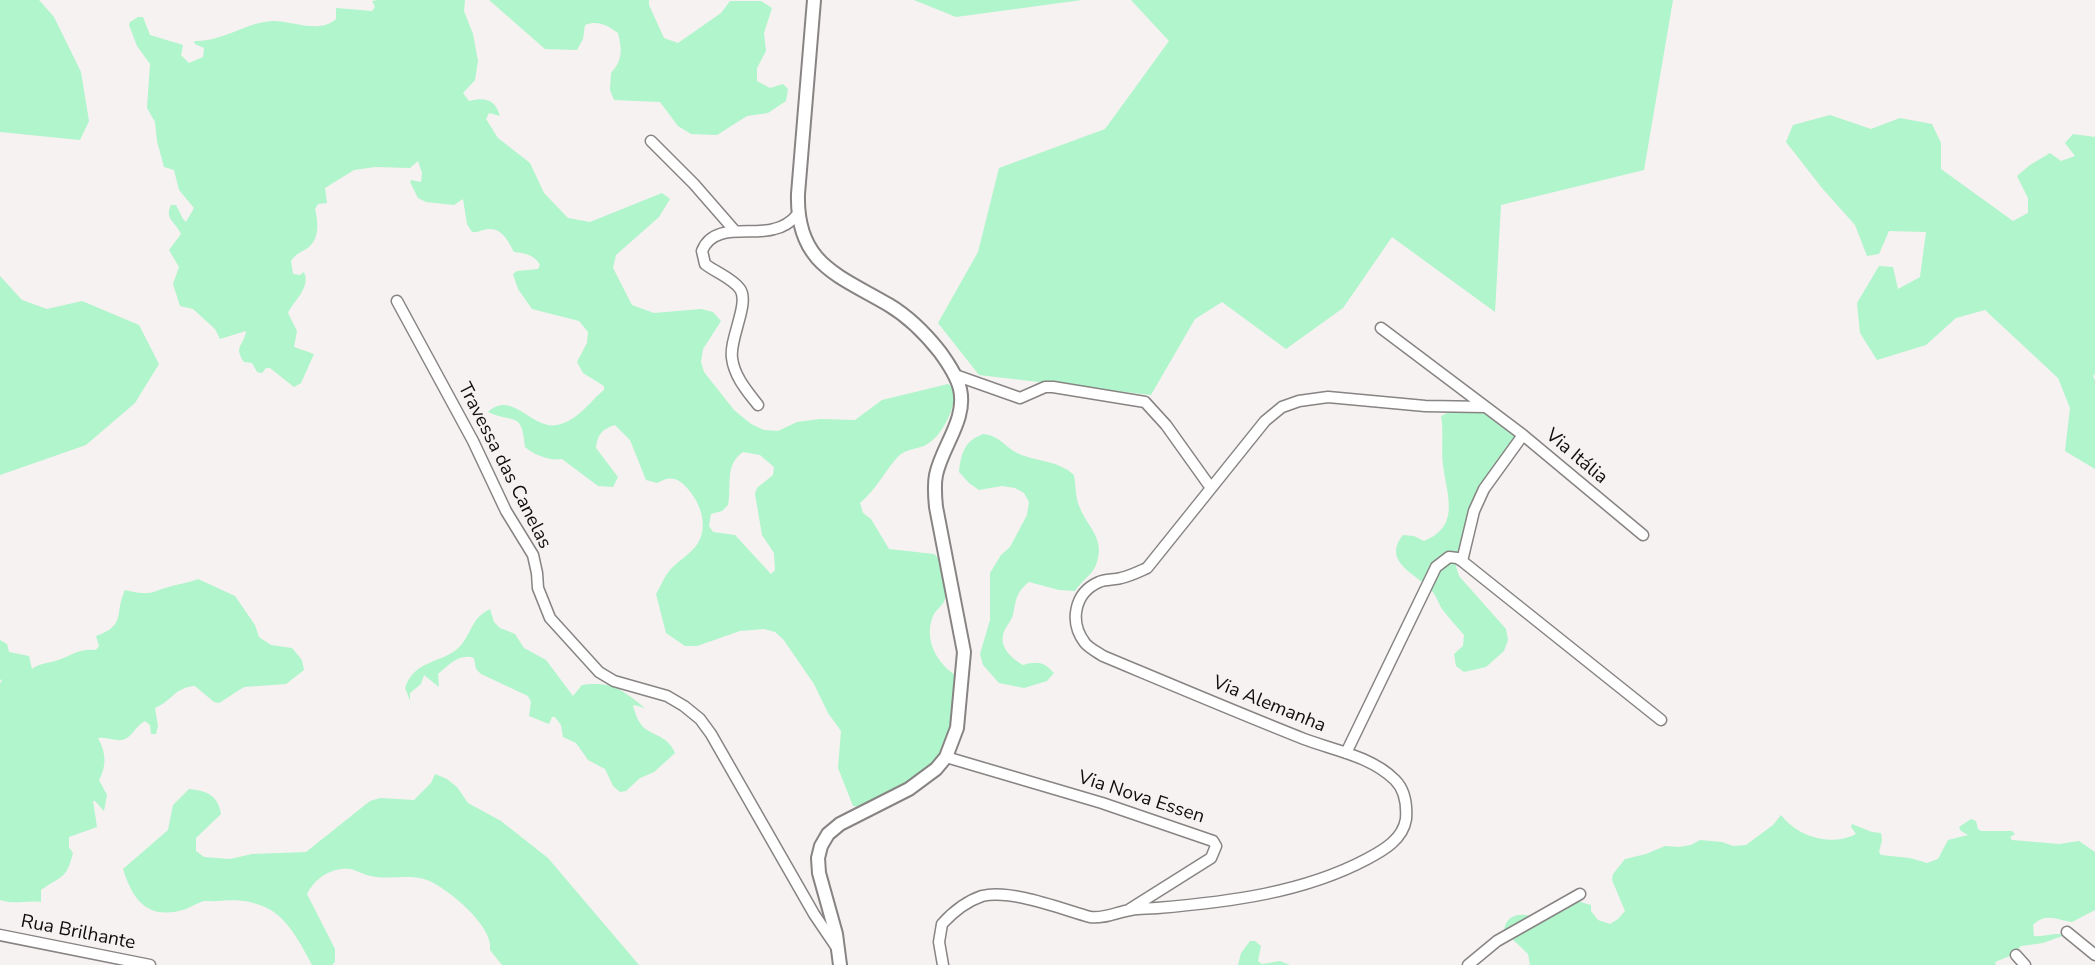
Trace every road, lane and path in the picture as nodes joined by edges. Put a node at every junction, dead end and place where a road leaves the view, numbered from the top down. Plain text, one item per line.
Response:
1 (814, 0) edge
2 (651, 141) dead end
3 (799, 214) junction
4 (735, 231) junction
5 (397, 301) dead end
6 (1381, 328) dead end
7 (955, 375) junction
8 (758, 405) dead end
9 (1486, 407) junction
10 (1523, 435) junction
11 (1211, 488) junction
12 (1643, 535) dead end
13 (1462, 561) junction
14 (1661, 720) dead end
15 (1346, 753) junction
16 (946, 757) junction
17 (1580, 894) dead end
18 (1129, 910) junction
19 (2067, 932) dead end
20 (0, 935) edge
21 (839, 951) junction
22 (2017, 955) dead end
23 (2095, 955) edge
24 (150, 965) edge
25 (840, 965) edge
26 (943, 965) edge
27 (1468, 965) edge
28 (2025, 965) edge

1 - 3 main road
2 - 4 street
3 - 4 street
3 - 7 main road
4 - 8 street
5 - 21 street, Travessa das Canelas
6 - 9 street, Via Itália
7 - 11 street
7 - 16 main road
9 - 10 street, Via Itália
9 - 11 street, Via Alemanha
10 - 12 street, Via Itália
10 - 13 street
11 - 15 street, Via Alemanha
13 - 14 street
13 - 15 street
15 - 18 street, Via Alemanha
16 - 18 street, Via Nova Essen
16 - 21 main road
17 - 27 street
18 - 26 street, Via Alemanha
19 - 23 street
20 - 24 street, Rua Brilhante
21 - 25 main road
22 - 28 street

